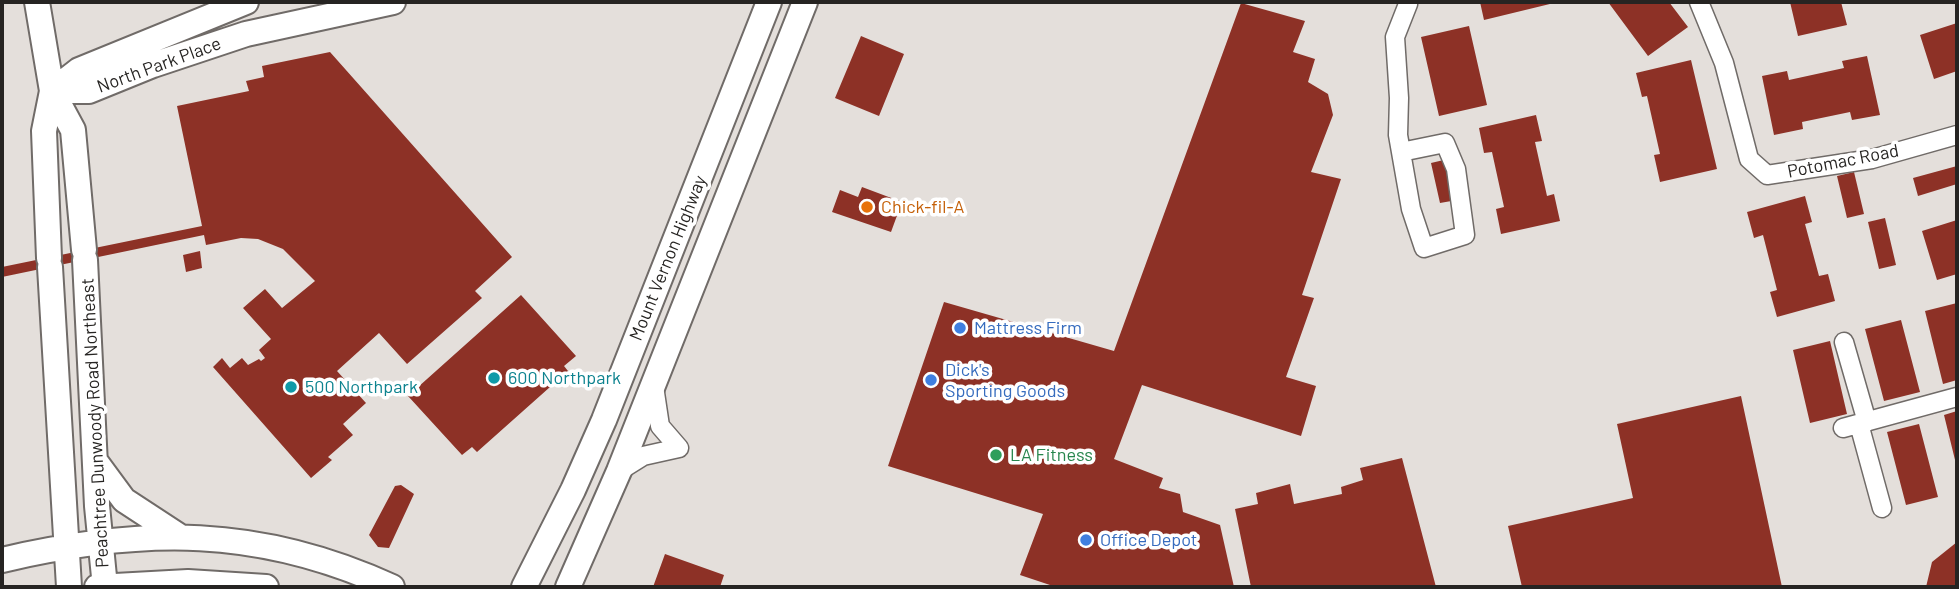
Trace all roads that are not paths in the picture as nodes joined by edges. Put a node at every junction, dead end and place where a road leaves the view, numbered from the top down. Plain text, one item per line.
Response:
1 (37, 2) edge
2 (246, 2) edge
3 (393, 2) edge
4 (769, 2) edge
5 (804, 2) edge
6 (1406, 2) edge
7 (1699, 2) edge
8 (52, 91) junction
9 (1957, 135) edge
10 (1401, 152) junction
11 (1843, 342) dead end
12 (653, 383) junction
13 (1957, 397) edge
14 (1856, 425) junction
15 (96, 462) junction
16 (619, 471) junction
17 (1882, 508) dead end
18 (180, 537) junction
19 (101, 541) junction
20 (66, 546) junction
21 (2, 560) edge
22 (166, 585) edge
23 (523, 585) edge
24 (69, 587) edge
25 (102, 587) edge
26 (265, 587) edge
27 (392, 587) edge
28 (568, 587) edge

1 - 8 street, Peachtree Dunwoody Road Northeast
2 - 8 street, North Park Place
3 - 8 street, North Park Place
4 - 23 street, Mount Vernon Highway
5 - 12 street, Mount Vernon Highway
6 - 10 street
7 - 9 street, Potomac Road
8 - 15 street, Peachtree Dunwoody Road Northeast
8 - 20 street, Peachtree Dunwoody Road Northeast
10 - 10 street
11 - 14 street
12 - 16 street, Mount Vernon Highway
12 - 16 street
13 - 14 street
14 - 17 street
15 - 18 street
15 - 19 street, Peachtree Dunwoody Road Northeast
16 - 28 street, Mount Vernon Highway
18 - 19 street
18 - 27 street
19 - 20 street
19 - 25 street, Peachtree Dunwoody Road Northeast
20 - 21 street
20 - 24 street, Peachtree Dunwoody Road Northeast
22 - 25 street
22 - 26 street

